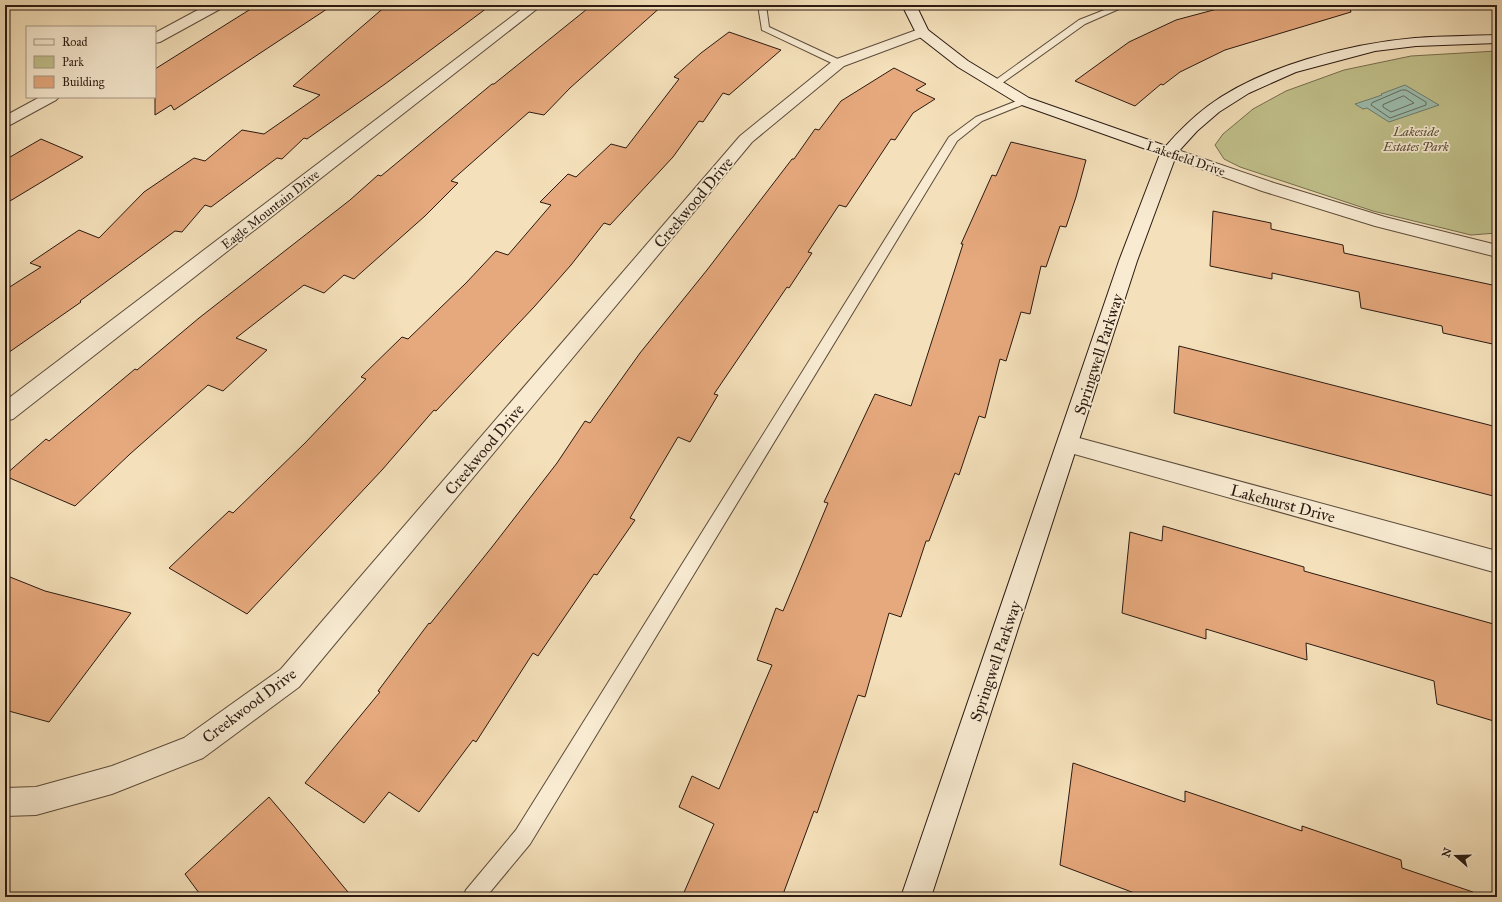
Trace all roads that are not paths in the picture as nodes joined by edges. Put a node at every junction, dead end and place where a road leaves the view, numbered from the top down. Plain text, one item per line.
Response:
1 (217, 5) edge
2 (535, 5) edge
3 (762, 5) edge
4 (909, 5) edge
5 (1104, 5) edge
6 (1120, 6) edge
7 (922, 32) junction
8 (156, 38) edge
9 (1497, 38) edge
10 (839, 63) junction
11 (995, 84) junction
12 (49, 98) edge
13 (1024, 101) junction
14 (5, 122) edge
15 (1169, 152) junction
16 (1497, 251) edge
17 (5, 413) edge
18 (1068, 444) junction
19 (1497, 562) edge
20 (5, 802) edge
21 (473, 897) edge
22 (916, 897) edge

1 - 8 street
2 - 17 street, Eagle Mountain Drive
3 - 10 lane
4 - 7 street, Lakefield Drive
5 - 6 lane
6 - 11 lane
7 - 10 street, Creekwood Drive
7 - 11 street, Lakefield Drive
9 - 15 street, Springwell Parkway
10 - 20 street, Creekwood Drive
11 - 13 street, Lakefield Drive
12 - 14 street
13 - 15 street, Lakefield Drive
13 - 21 lane
15 - 16 street, Lakefield Drive
15 - 18 street, Springwell Parkway
18 - 19 street, Lakehurst Drive
18 - 22 street, Springwell Parkway

